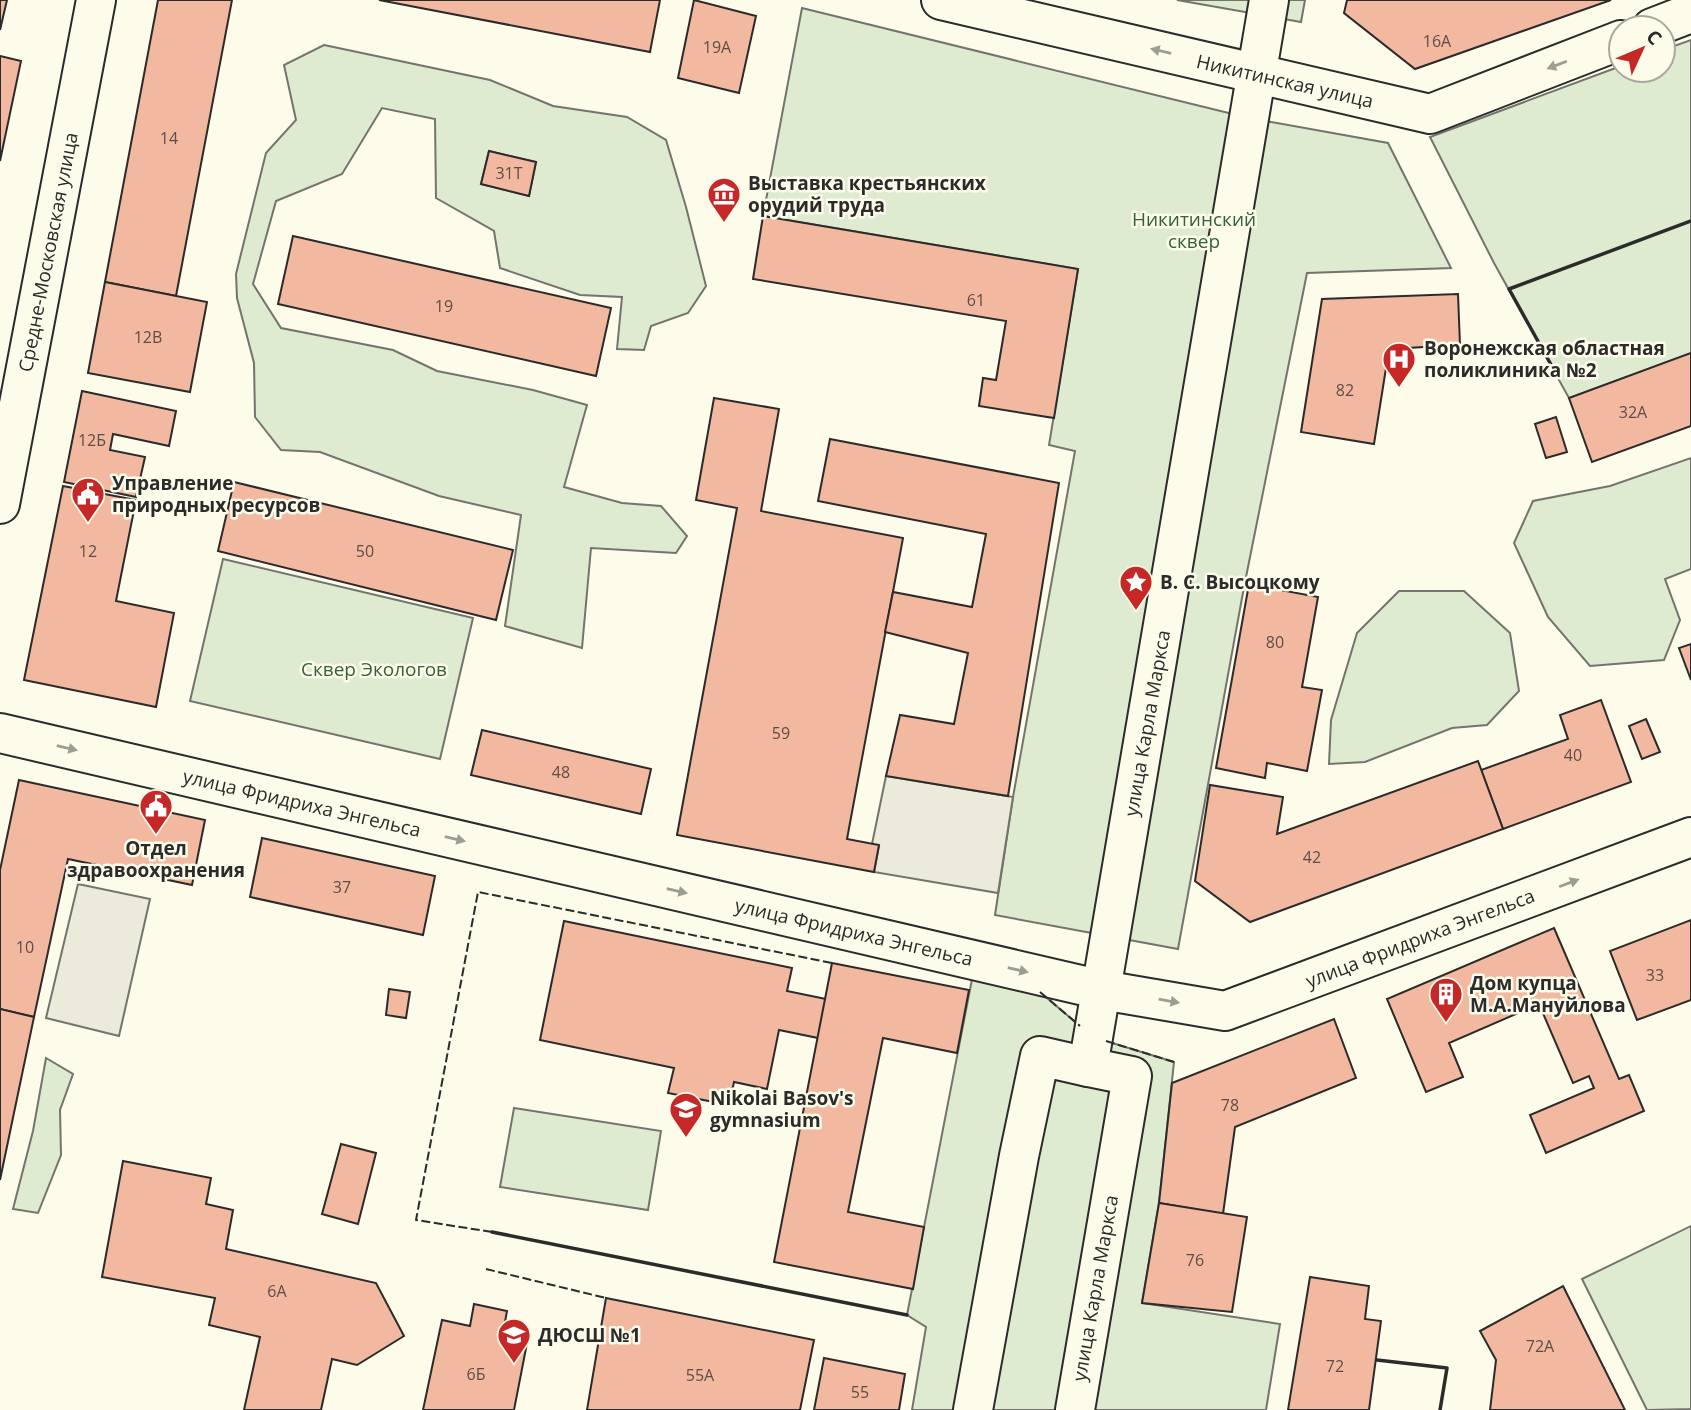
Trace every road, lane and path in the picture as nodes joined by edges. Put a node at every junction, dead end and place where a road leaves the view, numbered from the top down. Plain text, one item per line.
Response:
1 (96, 0) edge
2 (941, 0) edge
3 (1269, 0) edge
4 (1607, 45) edge
5 (1257, 74) junction
6 (0, 504) edge
7 (0, 733) edge
8 (1691, 837) edge
9 (1102, 990) junction
10 (1088, 1067) junction
11 (973, 1410) edge
12 (1074, 1410) edge

1 - 6 street, Средне-Московская улица
5 -> 2 street, Никитинская улица
3 - 5 street, улица Карла Маркса
4 -> 5 street, Никитинская улица
5 - 9 street, улица Карла Маркса
7 -> 9 street, улица Фридриха Энгельса
9 -> 8 street, улица Фридриха Энгельса
9 - 10 street, улица Карла Маркса
10 - 11 street
10 - 12 street, улица Карла Маркса

